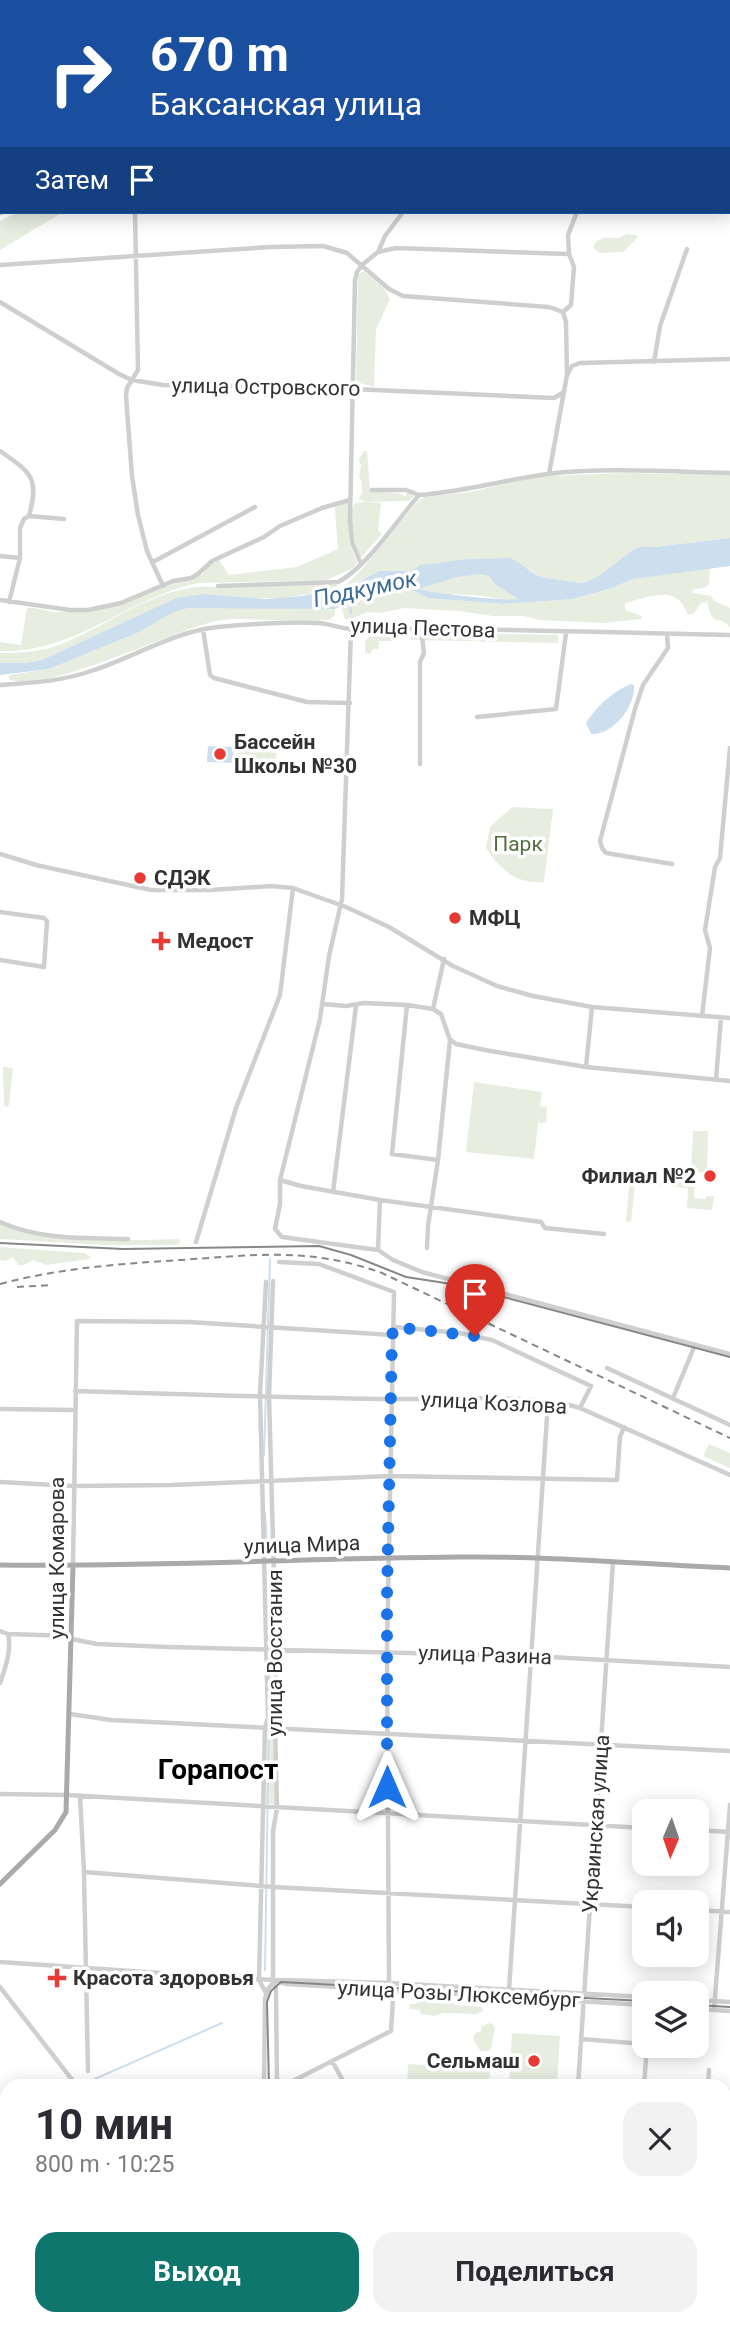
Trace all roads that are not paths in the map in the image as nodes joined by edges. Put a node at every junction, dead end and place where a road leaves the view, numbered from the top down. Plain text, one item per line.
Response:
1 (135, 214) edge
2 (402, 214) edge
3 (576, 214) edge
4 (687, 249) dead end
5 (378, 252) junction
6 (569, 254) junction
7 (135, 257) junction
8 (0, 265) edge
9 (362, 265) junction
10 (0, 302) edge
11 (563, 312) junction
12 (566, 350) junction
13 (730, 359) edge
14 (654, 362) junction
15 (580, 363) junction
16 (567, 375) junction
17 (131, 379) junction
18 (353, 388) junction
19 (564, 393) junction
20 (554, 398) junction
21 (561, 404) junction
22 (0, 451) edge
23 (730, 473) edge
24 (549, 474) junction
25 (372, 490) dead end
26 (419, 495) junction
27 (350, 499) junction
28 (255, 507) dead end
29 (29, 516) junction
30 (64, 519) dead end
31 (0, 556) edge
32 (20, 558) junction
33 (153, 562) junction
34 (361, 564) junction
35 (163, 586) junction
36 (218, 586) dead end
37 (0, 600) edge
38 (9, 602) junction
39 (421, 628) junction
40 (203, 629) junction
41 (351, 630) junction
42 (566, 632) junction
43 (667, 634) junction
44 (730, 635) edge
45 (0, 685) edge
46 (350, 703) junction
47 (477, 717) dead end
48 (730, 748) edge
49 (420, 764) dead end
50 (0, 854) edge
51 (672, 864) dead end
52 (293, 888) junction
53 (341, 905) junction
54 (0, 912) edge
55 (444, 959) junction
56 (0, 960) edge
57 (323, 1003) junction
58 (407, 1005) junction
59 (356, 1006) junction
60 (592, 1007) junction
61 (433, 1009) junction
62 (702, 1016) junction
63 (721, 1018) junction
64 (730, 1018) edge
65 (450, 1040) junction
66 (586, 1067) junction
67 (716, 1079) junction
68 (730, 1081) edge
69 (438, 1160) junction
70 (281, 1180) junction
71 (333, 1192) junction
72 (380, 1200) junction
73 (431, 1208) junction
74 (0, 1222) edge
75 (604, 1234) dead end
76 (128, 1239) dead end
77 (196, 1242) dead end
78 (427, 1248) dead end
79 (378, 1250) junction
80 (279, 1262) dead end
81 (273, 1281) dead end
82 (266, 1282) dead end
83 (267, 1326) junction
84 (395, 1327) junction
85 (392, 1335) junction
86 (695, 1345) junction
87 (730, 1354) edge
88 (607, 1368) dead end
89 (75, 1391) junction
90 (265, 1396) junction
91 (673, 1398) junction
92 (391, 1399) junction
93 (548, 1402) junction
94 (580, 1408) junction
95 (0, 1409) edge
96 (75, 1410) junction
97 (730, 1425) edge
98 (624, 1427) junction
99 (730, 1475) edge
100 (390, 1476) junction
101 (545, 1478) junction
102 (266, 1481) junction
103 (0, 1482) edge
104 (72, 1486) junction
105 (538, 1557) junction
106 (388, 1559) junction
107 (274, 1561) junction
108 (263, 1562) junction
109 (613, 1562) junction
110 (0, 1565) edge
111 (73, 1566) junction
112 (730, 1568) edge
113 (0, 1631) edge
114 (8, 1634) junction
115 (72, 1637) junction
116 (271, 1649) junction
117 (387, 1651) junction
118 (532, 1656) junction
119 (605, 1660) junction
120 (730, 1667) edge
121 (0, 1683) edge
122 (70, 1714) junction
123 (269, 1728) junction
124 (387, 1734) junction
125 (526, 1740) junction
126 (602, 1744) junction
127 (730, 1751) edge
128 (0, 1794) edge
129 (67, 1795) junction
130 (80, 1796) junction
131 (730, 1805) edge
132 (262, 1807) junction
133 (275, 1808) junction
134 (387, 1812) junction
135 (521, 1821) junction
136 (596, 1825) junction
137 (632, 1827) edge
138 (709, 1831) edge
139 (729, 1832) edge
140 (84, 1872) junction
141 (0, 1884) edge
142 (261, 1885) junction
143 (272, 1886) junction
144 (389, 1892) junction
145 (516, 1899) junction
146 (592, 1903) junction
147 (632, 1906) edge
148 (709, 1911) edge
149 (720, 1912) junction
150 (730, 1912) edge
151 (0, 1962) edge
152 (85, 1970) junction
153 (259, 1980) junction
154 (274, 1981) junction
155 (392, 1986) junction
156 (0, 1987) edge
157 (509, 1990) junction
158 (266, 1993) junction
159 (584, 1994) junction
160 (632, 1996) edge
161 (584, 2001) junction
162 (709, 2001) edge
163 (715, 2001) junction
164 (730, 2002) edge
165 (632, 2004) edge
166 (709, 2010) edge
167 (714, 2010) junction
168 (730, 2011) edge
169 (581, 2039) junction
170 (632, 2044) edge
171 (645, 2058) edge
172 (332, 2061) junction
173 (709, 2070) dead end
174 (88, 2071) dead end
175 (72, 2079) edge
176 (264, 2079) edge
177 (275, 2079) edge
178 (297, 2079) edge
179 (342, 2079) edge
180 (578, 2079) edge
181 (644, 2079) edge
182 (708, 2079) edge

1 - 7 street
2 - 5 street
3 - 6 street
4 - 14 street
5 - 6 street
5 - 9 street
6 - 11 street
7 - 8 street
7 - 9 street
7 - 17 street
9 - 11 street
9 - 18 street
10 - 17 street, улица Островского
11 - 12 street
12 - 15 street
12 - 16 street
13 - 14 street
14 - 15 street
15 - 16 street
16 - 19 street
17 - 18 street, улица Островского
17 - 33 street
18 - 20 street, улица Островского
18 - 27 street
19 - 20 street, улица Островского
19 - 21 street
20 - 21 street
21 - 24 street
22 - 29 street
23 - 24 street
24 - 26 street
25 - 26 street
26 - 34 street
27 - 34 street
27 - 35 street
28 - 33 street
29 - 30 street
29 - 32 street
31 - 32 street
32 - 38 street
33 - 35 street
34 - 36 street
35 - 38 street
37 - 38 street
39 - 41 street, улица Пестова
39 - 42 street, улица Пестова
39 - 49 street
40 - 41 street, улица Пестова
40 - 45 street, улица Пестова
40 - 46 street
41 - 46 street
42 - 43 street, улица Пестова
42 - 47 street
43 - 44 street, улица Пестова
43 - 51 street
46 - 53 street
48 - 62 street
50 - 52 street
52 - 53 street
52 - 77 street
53 - 55 street
53 - 57 street
54 - 56 street
55 - 60 street
55 - 61 street
57 - 59 street
57 - 70 street
58 - 59 street
58 - 61 street
58 - 69 street
59 - 71 street
60 - 62 street
60 - 66 street
61 - 65 street
62 - 63 street
63 - 64 street
63 - 67 street
65 - 66 street
65 - 69 street
66 - 67 street
67 - 68 street
69 - 73 street
70 - 71 street
70 - 79 street
71 - 72 street
72 - 73 street
72 - 79 street
73 - 75 street
73 - 78 street
74 - 76 street
79 - 86 street
80 - 84 street
81 - 83 street, улица Восстания
82 - 83 street, улица Восстания
83 - 85 street
83 - 89 street, улица Комарова
83 - 90 street, улица Восстания
83 - 90 street, улица Восстания
84 - 85 street
84 - 94 street
85 - 92 street
86 - 87 street
86 - 91 street
88 - 91 street
89 - 90 street, улица Козлова
89 - 96 street, улица Комарова
90 - 92 street, улица Козлова
90 - 102 street, улица Восстания
90 - 102 street, улица Восстания
91 - 97 street
92 - 93 street, улица Козлова
92 - 100 street
93 - 94 street, улица Козлова
93 - 101 street
94 - 98 street, улица Козлова
95 - 96 street
96 - 104 street, улица Комарова
98 - 99 street, улица Козлова
98 - 101 street
100 - 101 street
100 - 102 street
100 - 106 street
101 - 105 street
102 - 104 street
102 - 107 street, улица Восстания
102 - 108 street, улица Восстания
103 - 104 street
104 - 111 street, улица Комарова
105 - 106 main road, улица Мира
105 - 109 main road, улица Мира
105 - 118 street
106 - 107 main road, улица Мира
106 - 117 street
107 - 108 main road, улица Мира
107 - 116 street, улица Восстания
108 - 111 main road, улица Мира
108 - 116 street, улица Восстания
109 - 112 main road, улица Мира
109 - 119 street, Украинская улица
110 - 111 main road, улица Мира
111 - 115 main road, улица Комарова
113 - 114 street, улица Разина
114 - 115 street, улица Разина
114 - 121 street
115 - 116 street, улица Разина
115 - 122 main road, улица Комарова
116 - 117 street, улица Разина
116 - 123 street, улица Восстания
116 - 123 street, улица Восстания
117 - 118 street, улица Разина
117 - 124 street
118 - 119 street, улица Разина
118 - 125 street
119 - 120 street, улица Разина
119 - 126 street, Украинская улица
122 - 123 street
122 - 129 main road, улица Комарова
123 - 124 street
123 - 132 street, улица Восстания
123 - 133 street, улица Восстания
124 - 125 street
124 - 134 street
125 - 126 street
125 - 135 street
126 - 127 street
126 - 136 street, Украинская улица
128 - 129 street
129 - 130 street
129 - 141 main road, улица Комарова
130 - 132 street
130 - 140 street
131 - 139 street
132 - 133 street
132 - 142 street, улица Восстания
133 - 134 street
133 - 143 street, улица Восстания
134 - 135 street
134 - 144 street
135 - 136 street
135 - 145 street
136 - 137 street
136 - 146 street, Украинская улица
138 - 139 street
139 - 149 street
140 - 142 street
140 - 152 street
142 - 143 street
142 - 153 street, улица Восстания
143 - 144 street
143 - 154 street, улица Восстания
144 - 145 street
144 - 155 street
145 - 146 street
145 - 157 street
146 - 147 street
146 - 159 street, Украинская улица
148 - 149 street
149 - 150 street
149 - 163 street
151 - 152 street, улица Розы Люксембург
152 - 153 street, улица Розы Люксембург
152 - 174 street
153 - 154 street, улица Розы Люксембург
153 - 158 street
154 - 155 street, улица Розы Люксембург
154 - 158 street
154 - 177 street, улица Восстания
155 - 157 street, улица Розы Люксембург
155 - 161 street, улица Розы Люксембург
155 - 172 street
156 - 175 street
157 - 159 street, улица Розы Люксембург
158 - 176 street
159 - 160 street, улица Розы Люксембург
159 - 161 street, Украинская улица
161 - 165 street, улица Розы Люксембург
161 - 169 street, Украинская улица
162 - 163 street
163 - 164 street
163 - 167 street
166 - 167 street
167 - 168 street
169 - 170 street
169 - 180 street, Украинская улица
171 - 181 street
172 - 178 street
172 - 179 street
173 - 182 street

